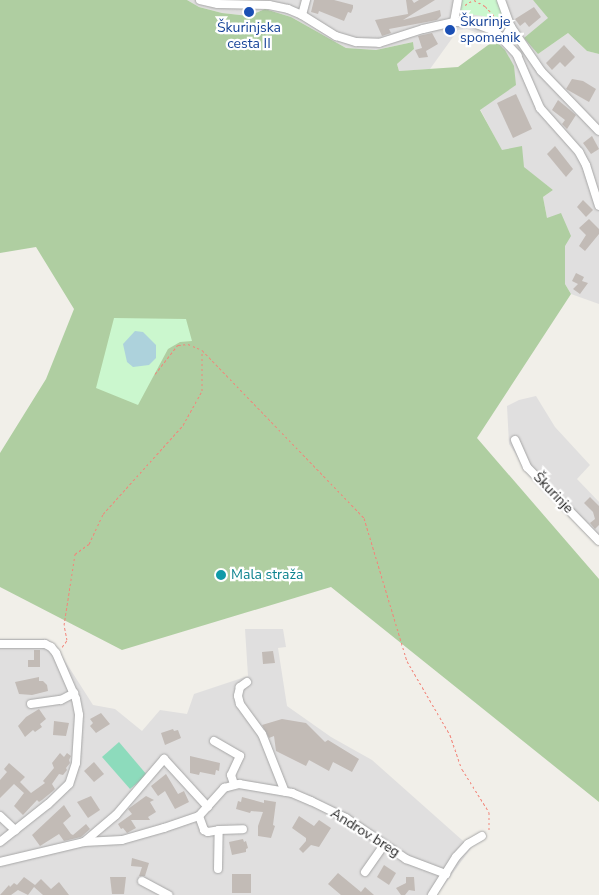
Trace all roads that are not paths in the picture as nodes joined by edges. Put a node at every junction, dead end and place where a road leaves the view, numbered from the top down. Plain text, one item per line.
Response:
1 (200, 0) edge
2 (306, 0) edge
3 (458, 0) edge
4 (501, 0) edge
5 (302, 15) junction
6 (454, 22) junction
7 (511, 27) junction
8 (504, 38) junction
9 (599, 130) edge
10 (596, 201) edge
11 (515, 440) dead end
12 (599, 540) edge
13 (0, 644) edge
14 (247, 682) dead end
15 (74, 693) junction
16 (31, 704) dead end
17 (214, 741) dead end
18 (234, 784) junction
19 (285, 792) junction
20 (208, 807) junction
21 (0, 816) edge
22 (199, 816) junction
23 (242, 829) dead end
24 (14, 830) junction
25 (219, 830) junction
26 (482, 836) road end
27 (0, 842) edge
28 (84, 842) junction
29 (384, 845) junction
30 (0, 862) edge
31 (218, 869) dead end
32 (365, 872) dead end
33 (446, 874) junction
34 (142, 882) dead end
35 (168, 895) edge
36 (432, 895) edge

1 - 5 street
2 - 5 street
3 - 6 street
4 - 7 street
5 - 6 street
6 - 8 street
7 - 8 street
7 - 9 street
8 - 10 street
11 - 12 street, Škurinje
13 - 15 street
14 - 19 street
15 - 16 street
15 - 24 street
17 - 18 street
18 - 19 street, Androv breg
18 - 20 street
19 - 29 street, Androv breg
20 - 22 street
20 - 28 street
21 - 24 street
22 - 25 street
22 - 28 street
23 - 25 street
24 - 27 street
25 - 31 street
26 - 33 street
28 - 30 street
29 - 32 street
29 - 33 street, Androv breg
33 - 36 street
34 - 35 street

